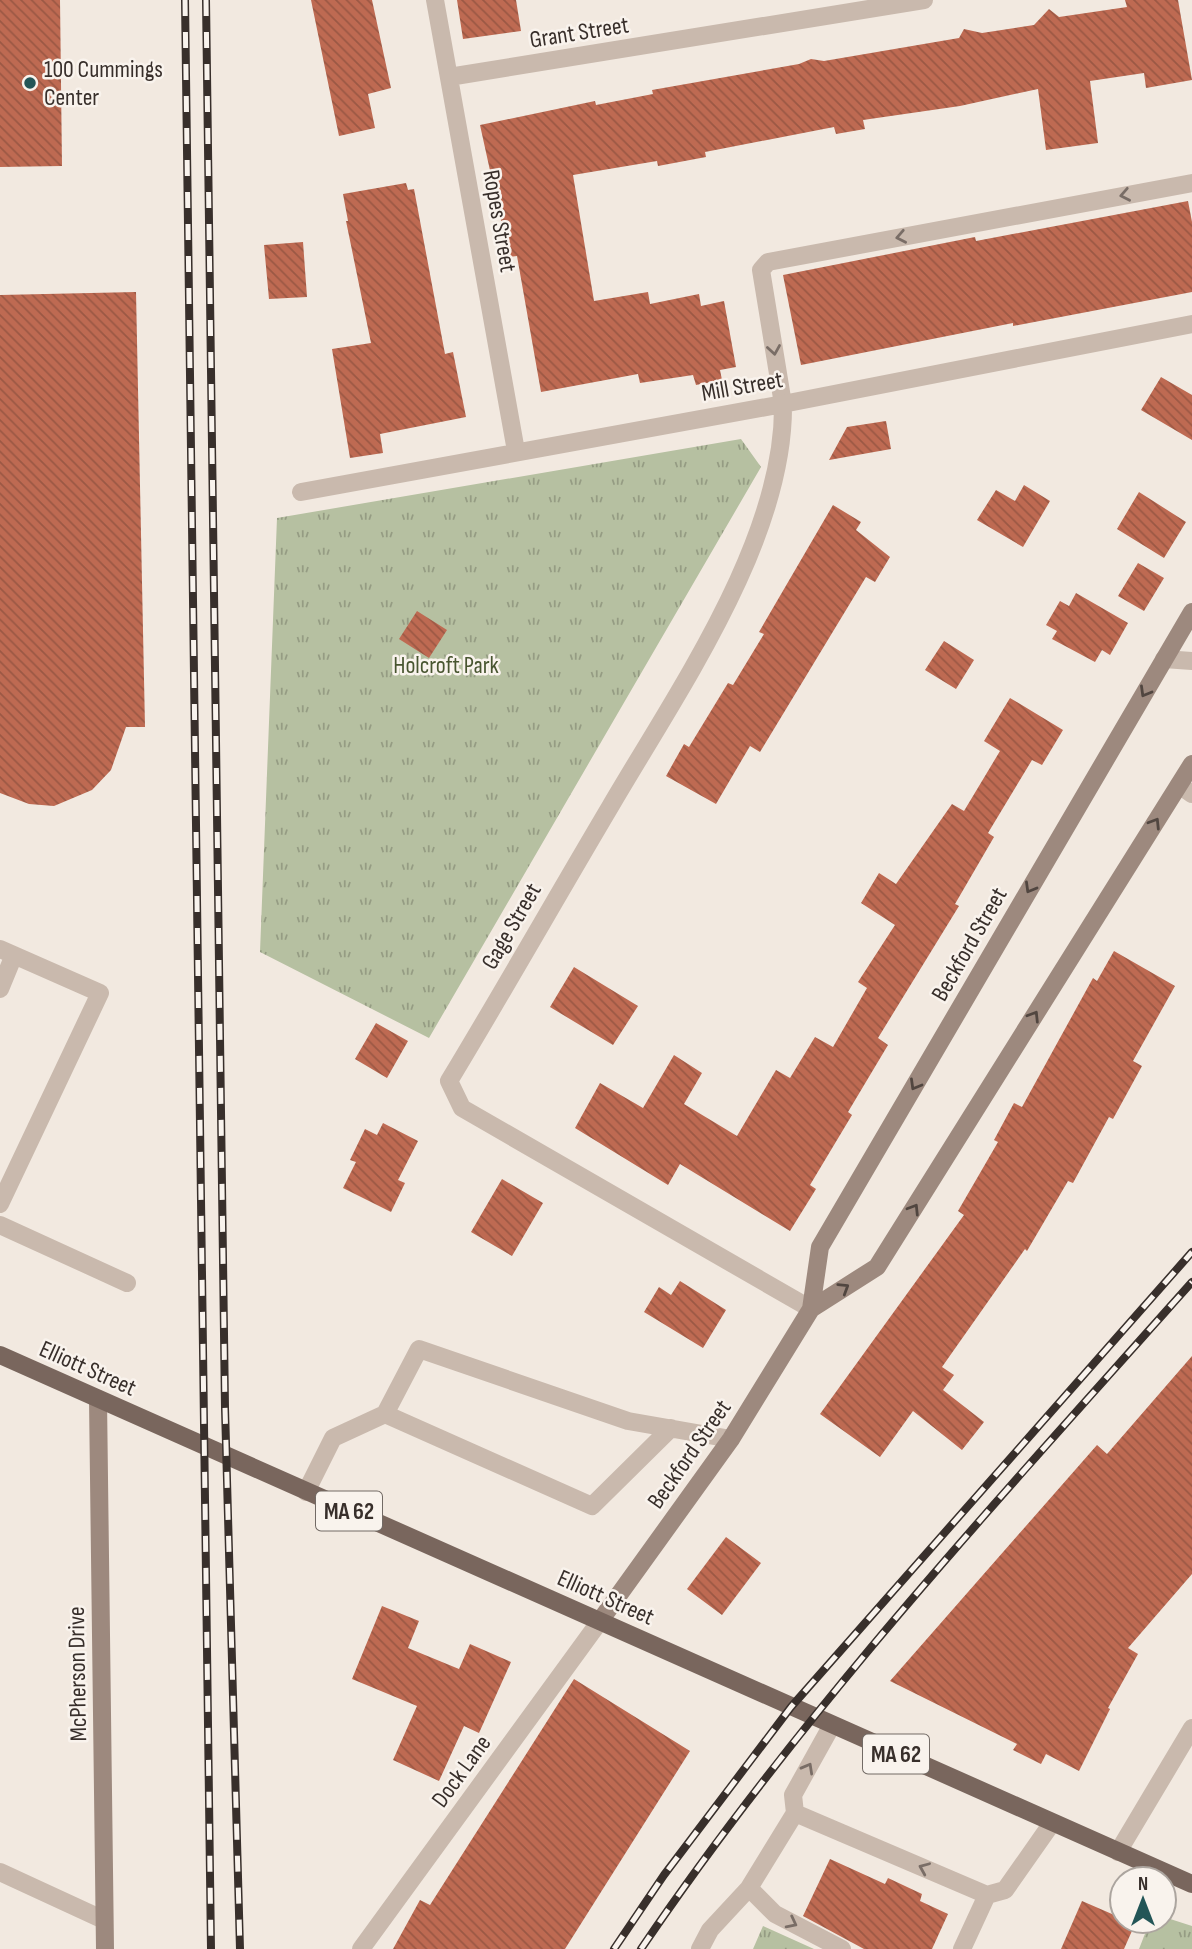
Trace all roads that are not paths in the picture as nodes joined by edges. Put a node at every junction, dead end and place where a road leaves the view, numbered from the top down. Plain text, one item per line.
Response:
1 (435, 0) edge
2 (924, 0) edge
3 (449, 77) junction
4 (1192, 183) edge
5 (1192, 324) edge
6 (783, 404) junction
7 (516, 451) junction
8 (301, 492) dead end
9 (1192, 612) edge
10 (1164, 659) junction
11 (1192, 661) edge
12 (1192, 764) edge
13 (1185, 790) edge
14 (7, 952) edge
15 (0, 989) edge
16 (0, 1204) edge
17 (0, 1224) edge
18 (127, 1283) dead end
19 (811, 1310) junction
20 (0, 1355) edge
21 (98, 1399) junction
22 (385, 1414) junction
23 (671, 1428) junction
24 (731, 1439) junction
25 (306, 1492) junction
26 (600, 1621) junction
27 (832, 1725) junction
28 (1192, 1728) edge
29 (795, 1813) junction
30 (1052, 1823) junction
31 (1118, 1852) junction
32 (0, 1872) edge
33 (1192, 1884) edge
34 (748, 1888) junction
35 (986, 1895) junction
36 (104, 1920) junction
37 (105, 1949) edge
38 (362, 1949) edge
39 (700, 1949) edge
40 (842, 1949) edge
41 (962, 1949) edge

1 - 3 street, Ropes Street
2 - 3 street, Grant Street
3 - 7 street, Ropes Street
4 -> 6 street
5 - 6 street, Mill Street
6 - 7 street, Mill Street
6 - 19 street, Gage Street
7 - 8 street, Mill Street
9 - 10 street, Beckford Street
10 - 11 street
10 -> 19 street, Beckford Street
12 - 13 street, Beckford Street
19 -> 13 street, Beckford Street
14 - 15 street
14 - 16 street
17 - 18 street
19 - 24 street, Beckford Street
20 - 21 main road, Elliott Street / MA 62
21 - 25 main road, Elliott Street / MA 62
21 - 36 street, McPherson Drive
22 - 23 street
22 - 23 street
22 - 25 street
23 - 24 street
24 - 26 street, Beckford Street
25 - 26 main road, Elliott Street / MA 62
26 - 27 main road, Elliott Street / MA 62
26 - 38 street, Dock Lane
29 -> 27 street
27 - 30 main road, Elliott Street / MA 62
28 - 31 street
29 - 34 street
35 -> 29 street
30 - 31 main road, Elliott Street / MA 62
30 - 35 street
31 - 33 main road, Elliott Street / MA 62
32 - 36 street
34 - 39 street
34 -> 40 street
35 - 41 street
36 - 37 street, McPherson Drive

